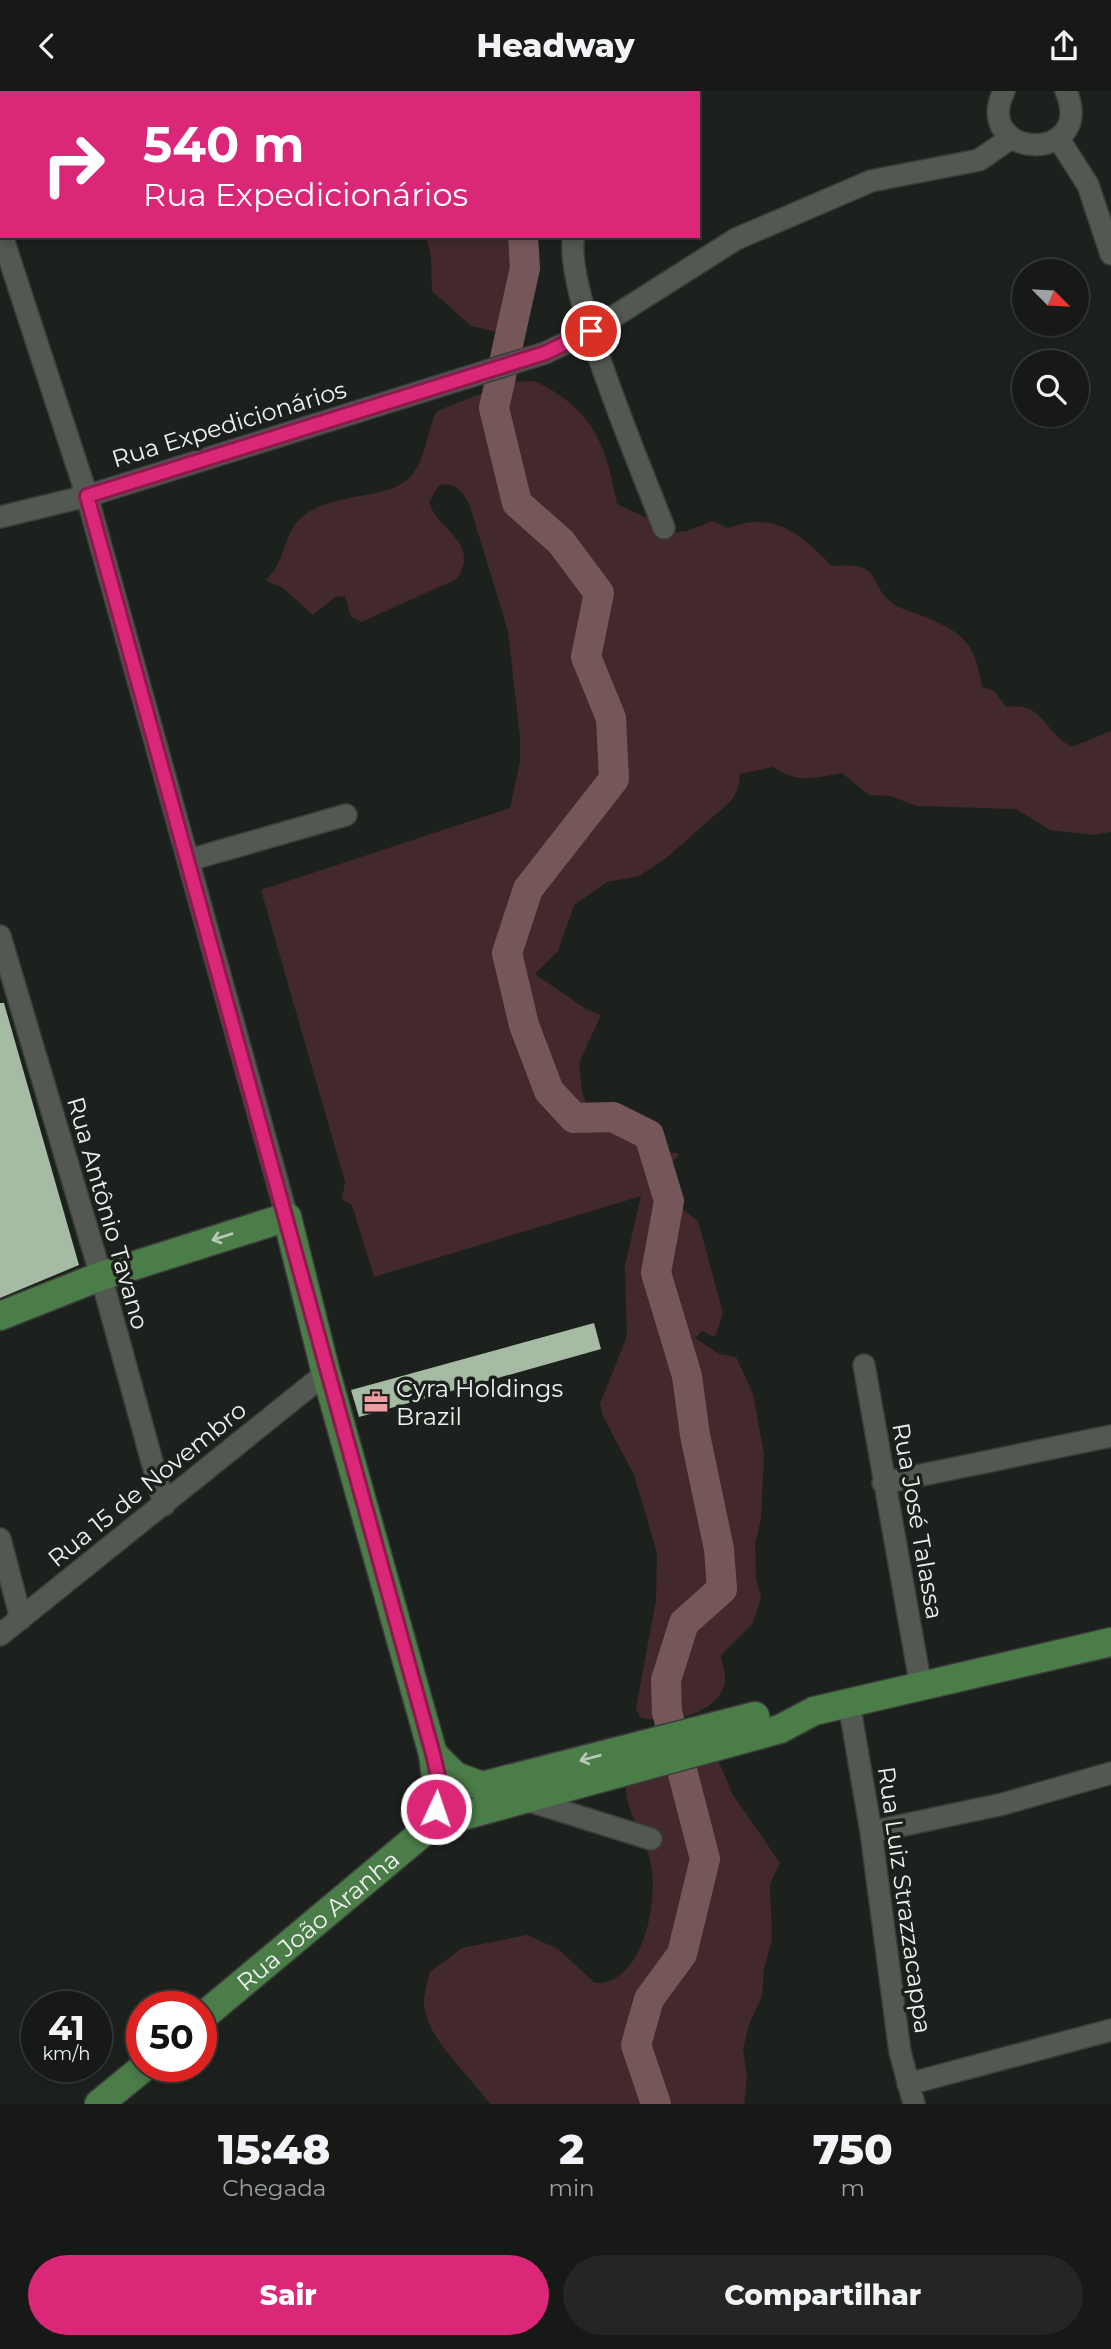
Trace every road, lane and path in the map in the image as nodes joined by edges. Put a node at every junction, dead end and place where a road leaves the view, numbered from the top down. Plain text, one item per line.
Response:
1 (1066, 91) edge
2 (1002, 92) edge
3 (1011, 138) junction
4 (1058, 138) junction
5 (3, 238) edge
6 (574, 238) edge
7 (1111, 254) edge
8 (591, 331) junction
9 (87, 496) junction
10 (0, 517) edge
11 (663, 528) dead end
12 (346, 815) dead end
13 (189, 860) junction
14 (0, 936) edge
15 (287, 1217) junction
16 (100, 1276) junction
17 (0, 1316) edge
18 (863, 1364) dead end
19 (326, 1373) junction
20 (1111, 1436) edge
21 (884, 1483) junction
22 (163, 1505) junction
23 (0, 1539) edge
24 (21, 1619) junction
25 (0, 1635) edge
26 (1111, 1642) edge
27 (922, 1686) junction
28 (849, 1703) junction
29 (659, 1750) junction
30 (433, 1754) junction
31 (1111, 1773) edge
32 (522, 1799) junction
33 (433, 1824) junction
34 (871, 1832) junction
35 (651, 1839) dead end
36 (217, 2005) edge
37 (1111, 2030) edge
38 (126, 2082) edge
39 (911, 2094) edge
40 (99, 2104) edge

1 - 4 street
2 - 3 street
3 - 4 street
3 - 8 street, Rua Expedicionários
4 - 7 street
5 - 9 street
6 - 8 street
8 - 9 street, Rua Expedicionários
8 - 11 street
9 - 10 street, Rua Expedicionários
9 - 13 street
12 - 13 street
13 - 15 street
14 - 16 street, Rua Antônio Tavano
15 -> 16 main road
15 - 19 main road
16 - 17 main road
16 - 22 street, Rua Antônio Tavano
18 - 21 street, Rua José Talassa
19 - 22 street, Rua 15 de Novembro
19 - 30 main road
20 - 21 street
21 - 27 street, Rua José Talassa
22 - 24 street, Rua 15 de Novembro
23 - 24 street
24 - 25 street, Rua 15 de Novembro
26 - 27 main road
27 - 28 main road
28 - 29 main road
28 - 34 street, Rua Luiz Strazzacappa
29 -> 30 main road
29 - 32 main road
30 - 33 main road
31 - 34 street
32 - 33 main road
32 - 35 street
33 - 36 main road, Rua João Aranha
34 - 39 street, Rua Luiz Strazzacappa
37 - 39 street
38 - 40 main road

